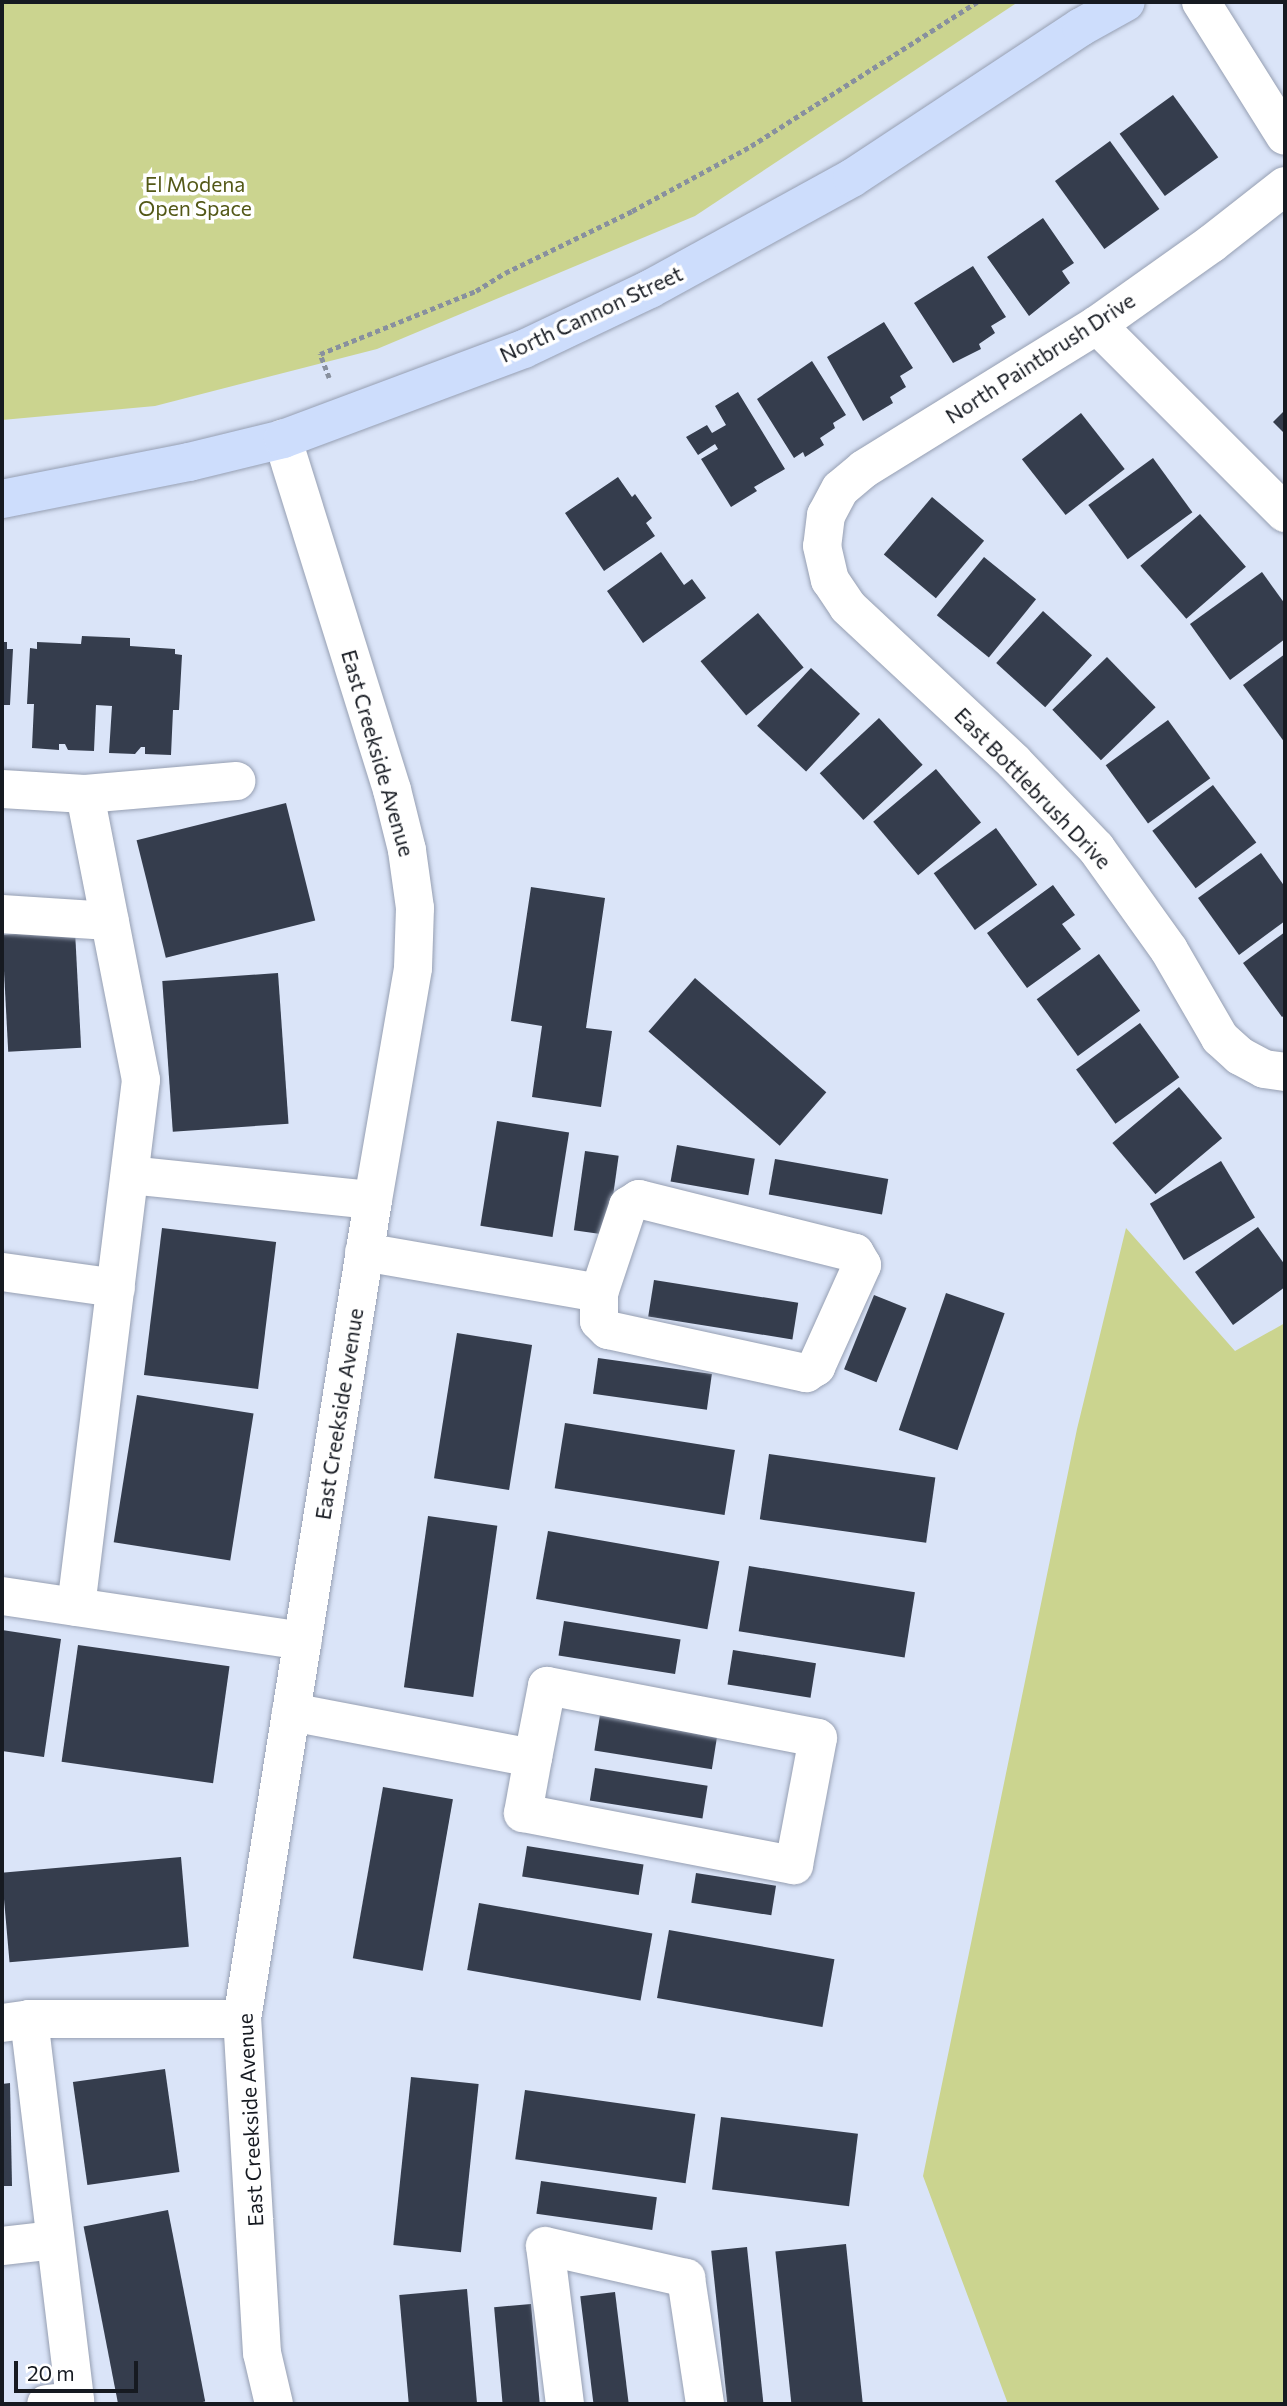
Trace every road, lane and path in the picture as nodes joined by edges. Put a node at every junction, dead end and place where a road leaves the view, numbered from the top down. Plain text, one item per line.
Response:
1 (977, 2) edge
2 (1126, 2) edge
3 (1201, 2) edge
4 (1285, 136) edge
5 (1285, 186) edge
6 (1097, 326) junction
7 (320, 354) dead end
8 (283, 439) junction
9 (2, 499) edge
10 (1285, 513) edge
11 (822, 546) joint
12 (236, 781) dead end
13 (2, 789) edge
14 (85, 794) junction
15 (2, 914) edge
16 (110, 921) junction
17 (1275, 1070) edge
18 (130, 1175) junction
19 (373, 1200) junction
20 (365, 1252) junction
21 (3, 1278) edge
22 (116, 1288) junction
23 (599, 1293) junction
24 (2, 1596) edge
25 (76, 1607) junction
26 (303, 1641) junction
27 (292, 1712) junction
28 (533, 1758) junction
29 (242, 2020) junction
30 (15, 2021) edge
31 (55, 2241) junction
32 (2, 2246) edge
33 (46, 2404) edge
34 (274, 2404) edge
35 (565, 2404) edge
36 (705, 2404) edge

1 - 7 path
2 - 8 main road, North Cannon Street
3 - 4 street
5 - 6 street, North Paintbrush Drive
6 - 10 street
6 - 11 street, North Paintbrush Drive
8 - 9 main road, North Cannon Street
8 - 19 street, East Creekside Avenue
11 - 17 street, East Bottlebrush Drive
12 - 14 street
13 - 14 street
14 - 16 street
15 - 16 street
16 - 18 street
18 - 19 street
18 - 22 street
19 - 20 street, East Creekside Avenue
20 - 23 street
20 - 26 street, East Creekside Avenue
21 - 22 street
22 - 25 street
23 - 23 street
24 - 25 street
25 - 26 street
26 - 27 street, East Creekside Avenue
27 - 28 street
27 - 29 street, East Creekside Avenue
28 - 28 street
29 - 30 street
29 - 34 street, East Creekside Avenue
30 - 31 street
31 - 32 street
31 - 33 street
35 - 36 street

